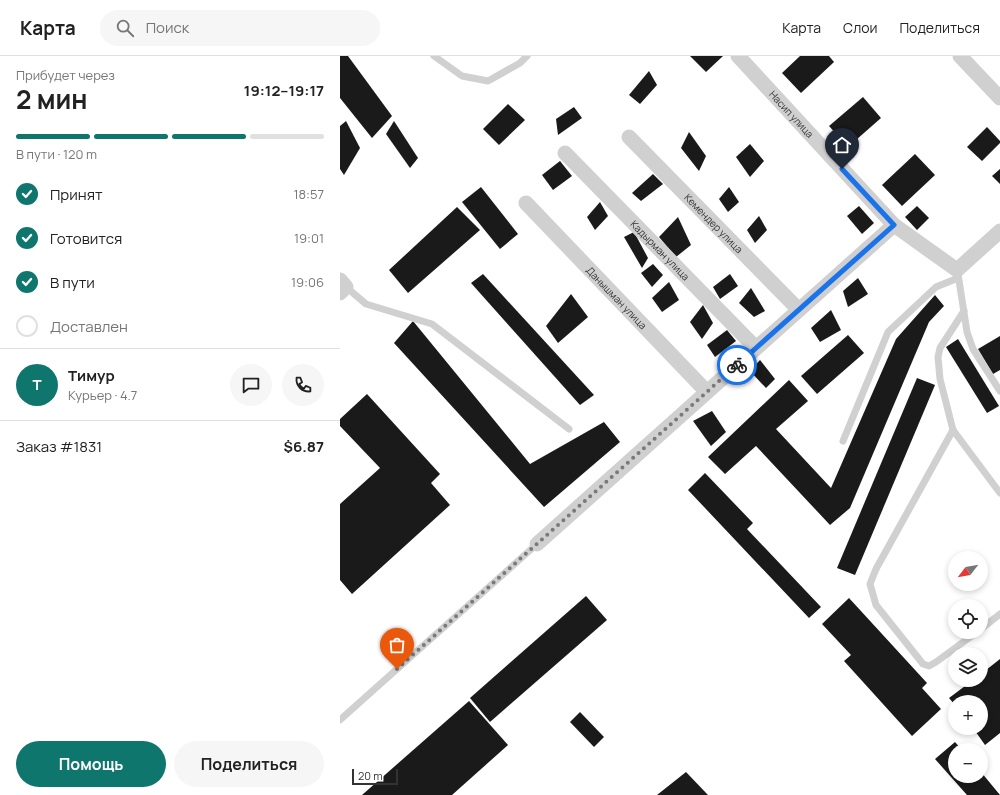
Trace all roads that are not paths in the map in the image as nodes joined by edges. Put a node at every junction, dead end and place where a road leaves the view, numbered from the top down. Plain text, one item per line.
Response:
1 (434, 56) edge
2 (527, 56) edge
3 (738, 56) edge
4 (960, 56) edge
5 (1000, 98) edge
6 (629, 136) dead end
7 (565, 153) dead end
8 (526, 203) dead end
9 (894, 225) junction
10 (1000, 231) edge
11 (958, 274) junction
12 (342, 287) edge
13 (799, 310) junction
14 (964, 311) junction
15 (756, 348) junction
16 (1000, 391) edge
17 (707, 392) junction
18 (569, 429) dead end
19 (953, 430) junction
20 (843, 441) dead end
21 (1000, 493) edge
22 (537, 544) joint
23 (1000, 614) edge
24 (988, 623) edge
25 (967, 639) edge
26 (340, 720) edge

1 - 2 lane
3 - 9 street, Насип улица
4 - 5 street
6 - 13 street, Кемендер улица
7 - 15 street, Кадырман улица
8 - 17 street, Данышман улица
9 - 11 street, Насип улица
9 - 13 street
10 - 11 street
11 - 14 lane
11 - 20 lane
12 - 18 lane
13 - 15 street
14 - 16 lane
14 - 19 lane
15 - 17 street
17 - 22 street
19 - 21 lane
19 - 25 lane
22 - 26 lane
23 - 24 lane

